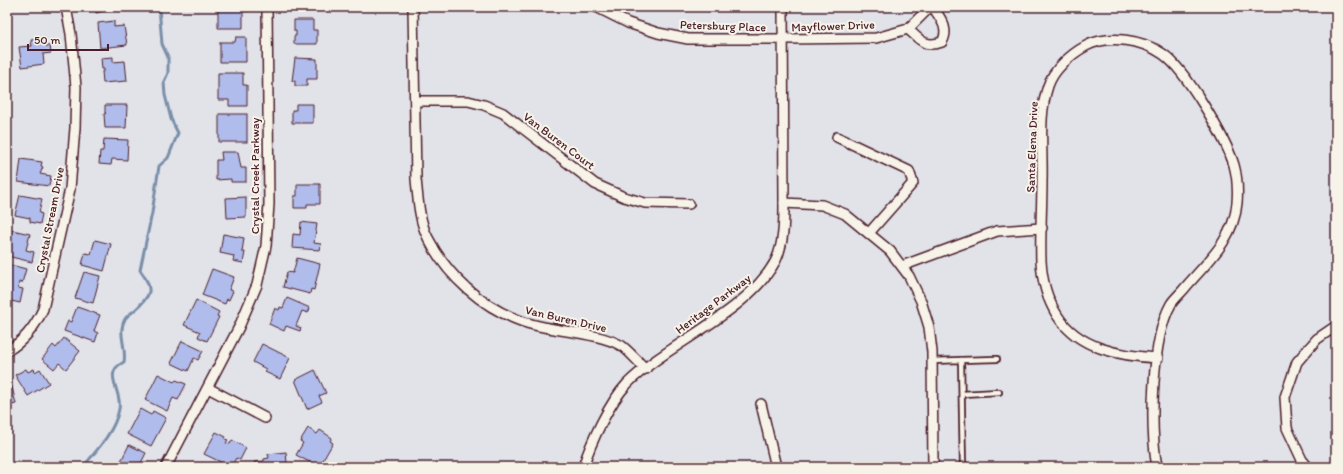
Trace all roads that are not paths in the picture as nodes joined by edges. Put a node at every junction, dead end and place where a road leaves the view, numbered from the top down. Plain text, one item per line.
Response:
1 (66, 7) edge
2 (267, 7) edge
3 (413, 7) edge
4 (596, 7) edge
5 (783, 7) edge
6 (931, 7) edge
7 (908, 29) junction
8 (783, 39) junction
9 (415, 101) junction
10 (837, 137) dead end
11 (784, 203) junction
12 (689, 204) dead end
13 (1042, 228) junction
14 (869, 233) junction
15 (902, 266) junction
16 (1336, 326) edge
17 (7, 351) edge
18 (1158, 358) junction
19 (997, 359) dead end
20 (962, 360) junction
21 (932, 361) junction
22 (646, 369) junction
23 (208, 388) junction
24 (999, 392) dead end
25 (962, 394) junction
26 (761, 404) dead end
27 (265, 418) dead end
28 (166, 467) edge
29 (583, 467) edge
30 (776, 467) edge
31 (933, 467) edge
32 (963, 467) edge
33 (1157, 467) edge
34 (1308, 467) edge

1 - 17 street, Crystal Stream Drive
2 - 23 street, Crystal Creek Parkway
3 - 9 street
4 - 8 street, Petersburg Place
5 - 8 street, Heritage Parkway
6 - 7 street, Mayflower Drive
6 - 7 street, Mayflower Drive
7 - 8 street, Mayflower Drive
8 - 11 street, Heritage Parkway
9 - 12 street, Van Buren Court
9 - 22 street, Van Buren Drive
10 - 14 street
11 - 14 street
11 - 22 street, Heritage Parkway
13 - 15 street
13 - 18 street, Santa Elena Drive
13 - 18 street, Santa Elena Drive
14 - 15 street
15 - 21 street
16 - 34 street
18 - 33 street, Santa Elena Drive
19 - 20 lane
20 - 21 lane
20 - 25 lane
21 - 31 street
22 - 29 street, Heritage Parkway
23 - 27 street
23 - 28 street, Crystal Creek Parkway
24 - 25 lane
25 - 32 lane
26 - 30 street

